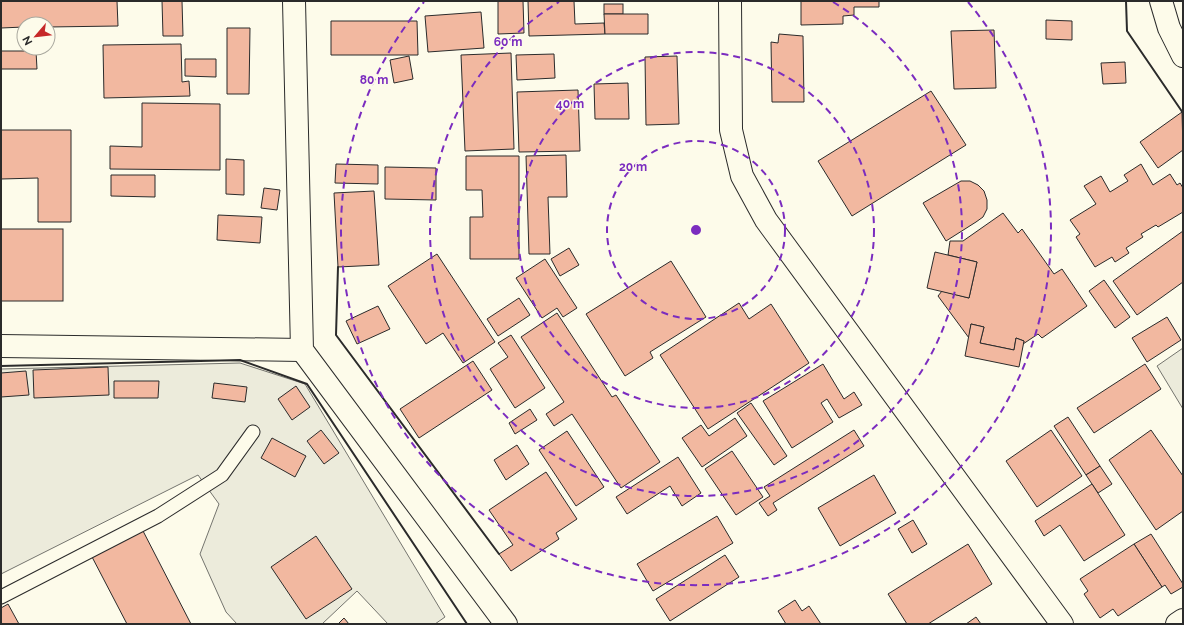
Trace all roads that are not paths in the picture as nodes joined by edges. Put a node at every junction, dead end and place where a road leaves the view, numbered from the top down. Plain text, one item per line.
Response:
1 (294, 1) edge
2 (730, 1) edge
3 (1162, 1) edge
4 (1183, 56) edge
5 (1, 346) edge
6 (302, 350) junction
7 (253, 432) dead end
8 (1, 597) edge
9 (1183, 620) edge
10 (506, 624) edge
11 (1062, 624) edge
12 (1177, 624) edge

1 - 6 street
2 - 11 street
3 - 4 street
5 - 6 street
6 - 10 street
7 - 8 lane
9 - 12 street

